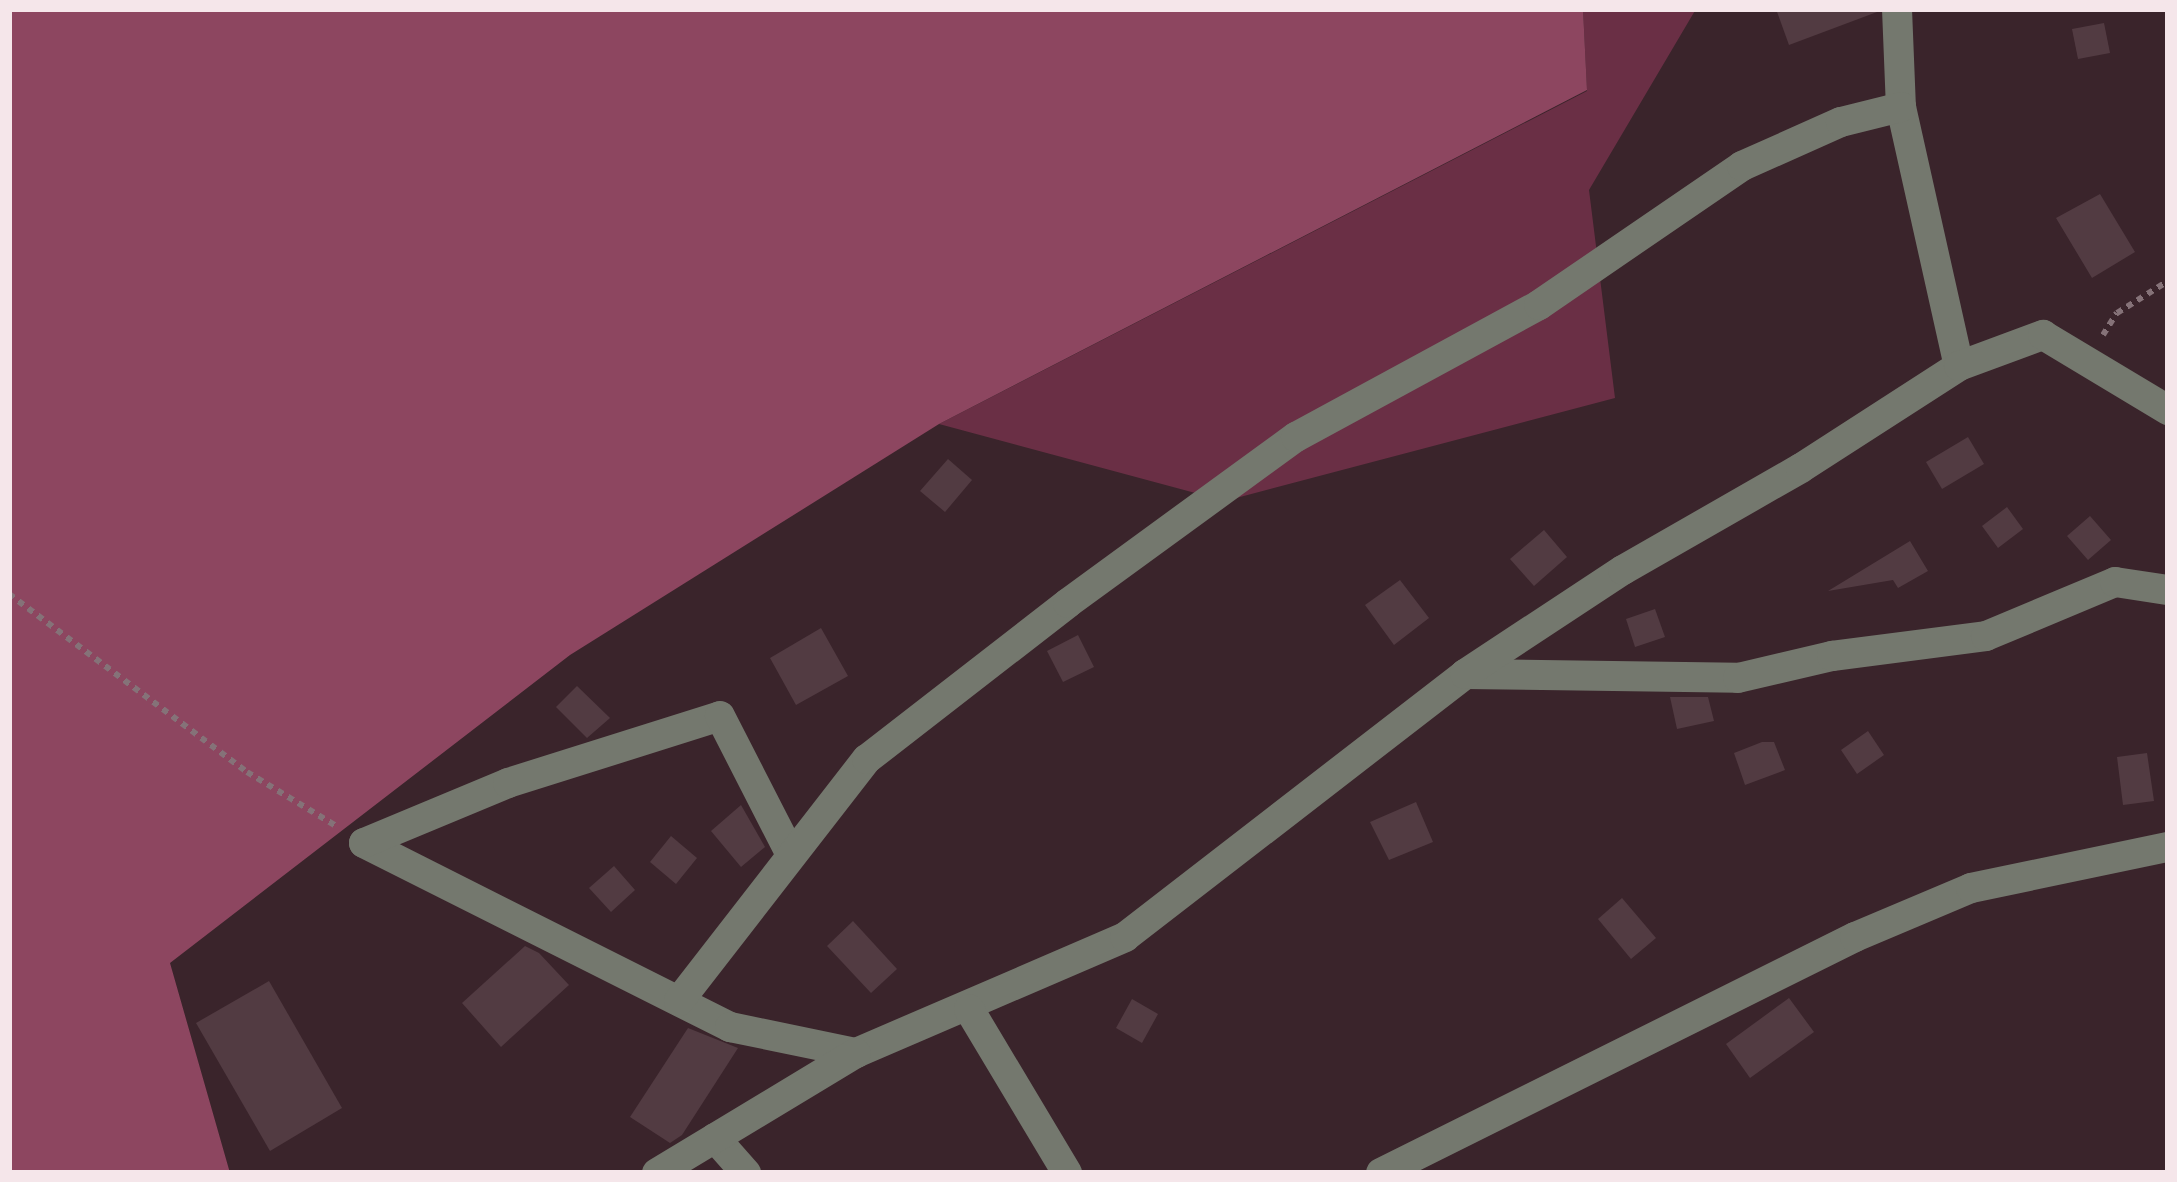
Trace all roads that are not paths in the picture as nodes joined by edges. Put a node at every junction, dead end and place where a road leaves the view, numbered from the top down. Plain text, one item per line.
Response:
1 (1898, 9) edge
2 (1901, 107) junction
3 (1959, 366) junction
4 (2168, 410) edge
5 (2168, 590) edge
6 (1465, 674) junction
7 (2168, 847) edge
8 (790, 853) junction
9 (679, 1001) junction
10 (969, 1009) junction
11 (856, 1053) junction
12 (715, 1138) junction
13 (656, 1173) edge
14 (746, 1173) edge
15 (1067, 1173) edge
16 (1381, 1173) edge

1 - 2 street
2 - 3 street
2 - 8 street
3 - 4 street
3 - 6 street
5 - 6 street
6 - 10 street
7 - 16 street
8 - 9 street
8 - 9 street
9 - 11 street
10 - 11 street
10 - 15 street
11 - 12 street
12 - 13 street
12 - 14 street

